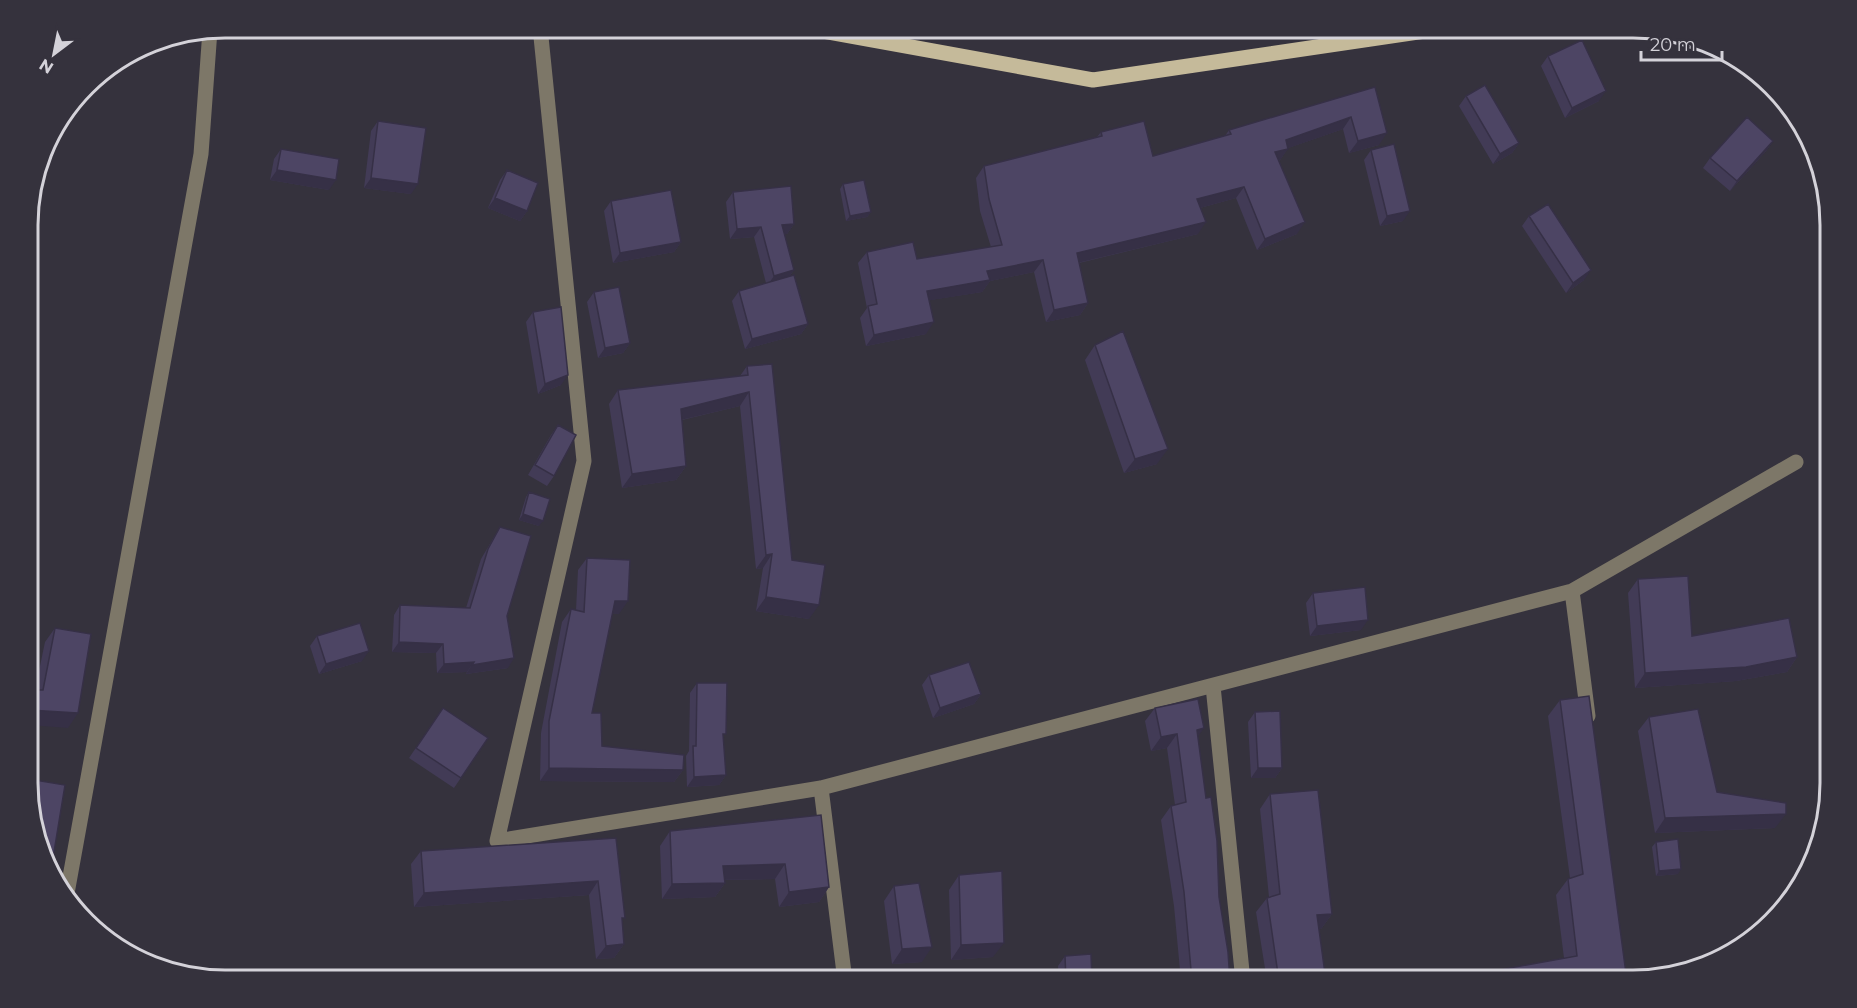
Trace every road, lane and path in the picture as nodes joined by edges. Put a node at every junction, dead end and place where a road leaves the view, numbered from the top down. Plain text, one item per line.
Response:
1 (209, 38) edge
2 (541, 38) edge
3 (862, 38) edge
4 (1377, 38) edge
5 (1796, 462) dead end
6 (1572, 591) junction
7 (1213, 686) junction
8 (1590, 733) edge
9 (821, 789) junction
10 (68, 886) edge
11 (844, 970) edge
12 (1242, 970) edge

1 - 10 street
2 - 9 street
3 - 4 main road
5 - 6 street
6 - 7 street
6 - 8 street
7 - 9 street
7 - 12 street
9 - 11 street

